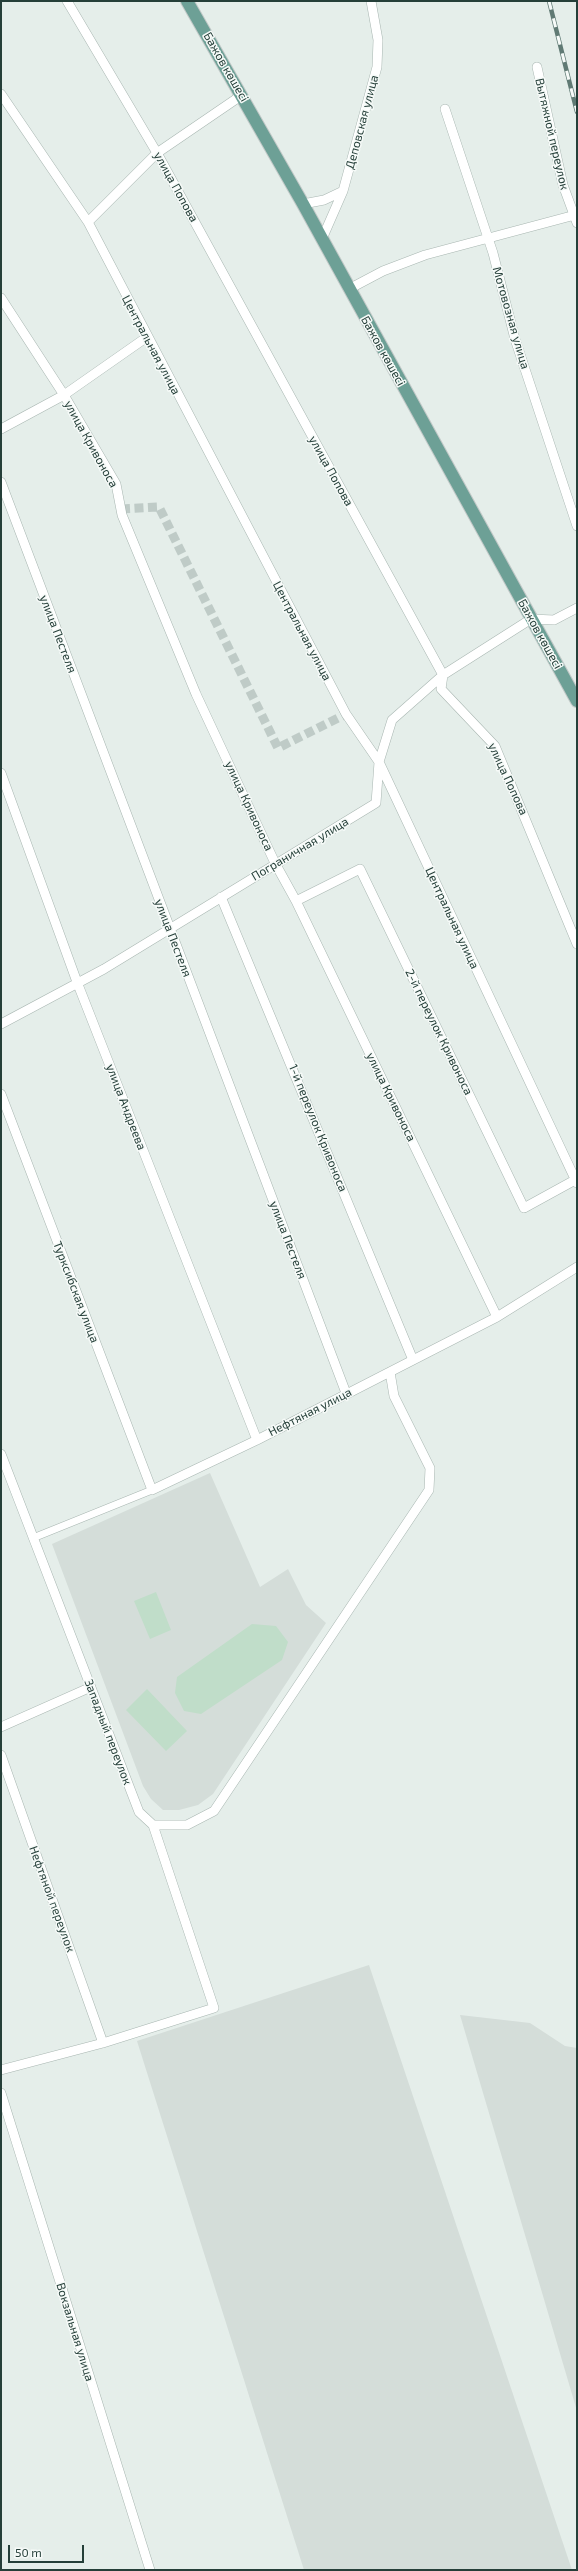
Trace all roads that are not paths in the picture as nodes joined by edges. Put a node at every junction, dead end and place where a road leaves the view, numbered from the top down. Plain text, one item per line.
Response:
1 (68, 1) edge
2 (187, 1) edge
3 (371, 1) edge
4 (537, 67) dead end
5 (1, 94) edge
6 (242, 94) junction
7 (445, 109) dead end
8 (157, 153) junction
9 (343, 191) junction
10 (324, 200) junction
11 (303, 204) junction
12 (333, 213) junction
13 (576, 219) edge
14 (88, 222) junction
15 (322, 239) junction
16 (488, 239) junction
17 (349, 289) junction
18 (1, 298) edge
19 (147, 337) junction
20 (64, 395) junction
21 (1, 430) edge
22 (1, 482) edge
23 (577, 526) edge
24 (577, 608) edge
25 (531, 619) junction
26 (443, 675) junction
27 (577, 701) edge
28 (379, 762) junction
29 (1, 772) edge
30 (275, 863) junction
31 (221, 897) junction
32 (296, 901) junction
33 (169, 928) junction
34 (577, 944) edge
35 (77, 982) junction
36 (1, 1024) edge
37 (1, 1094) edge
38 (576, 1181) edge
39 (577, 1267) edge
40 (497, 1317) junction
41 (413, 1360) junction
42 (390, 1372) junction
43 (346, 1393) junction
44 (257, 1440) junction
45 (1, 1454) edge
46 (152, 1490) junction
47 (33, 1538) junction
48 (91, 1687) junction
49 (1, 1727) edge
50 (1, 1755) edge
51 (152, 1825) junction
52 (103, 2042) junction
53 (1, 2070) edge
54 (1, 2093) edge
55 (150, 2570) edge

1 - 8 street, улица Попова
2 - 6 main road, Бажов көшесі
3 - 9 street, Деповская улица
4 - 13 street, Вытяжной переулок
5 - 14 street, Центральная улица
6 - 8 street
6 - 11 main road, Бажов көшесі
7 - 16 street, Мотовозная улица
8 - 14 street
8 - 26 street, улица Попова
9 - 10 street
9 - 12 street, Деповская улица
10 - 11 street
10 - 12 street
11 - 15 main road, Бажов көшесі
12 - 15 street, Деповская улица
13 - 16 street
14 - 19 street, Центральная улица
15 - 17 main road, Бажов көшесі
16 - 17 street
16 - 23 street, Мотовозная улица
17 - 25 main road, Бажов көшесі
18 - 20 street, улица Кривоноса
19 - 20 street
19 - 28 street, Центральная улица
20 - 21 street
20 - 30 street, улица Кривоноса
22 - 33 street, улица Пестеля
24 - 25 street
25 - 26 street, Пограничная улица
25 - 27 main road, Бажов көшесі
26 - 28 street, Пограничная улица
26 - 34 street, улица Попова
28 - 30 street, Пограничная улица
28 - 38 street, Центральная улица
29 - 35 street, улица Андреева
30 - 31 street, Пограничная улица
30 - 32 street, улица Кривоноса
31 - 33 street, Пограничная улица
31 - 41 street, 1-й переулок Кривоноса
32 - 38 street, 2-й переулок Кривоноса
32 - 40 street, улица Кривоноса
33 - 35 street, Пограничная улица
33 - 43 street, улица Пестеля
35 - 36 street, Пограничная улица
35 - 44 street, улица Андреева
37 - 46 street, Турксибская улица
39 - 40 street, Нефтяная улица
40 - 41 street, Нефтяная улица
41 - 42 street, Нефтяная улица
42 - 43 street, Нефтяная улица
42 - 51 street
43 - 44 street, Нефтяная улица
44 - 46 street, Нефтяная улица
45 - 47 street, Западный переулок
46 - 47 street, Нефтяная улица
47 - 48 street, Западный переулок
48 - 49 street
48 - 51 street, Западный переулок
50 - 52 street, Нефтяной переулок
51 - 52 street, Западный переулок
52 - 53 street
54 - 55 street, Вокзальная улица

